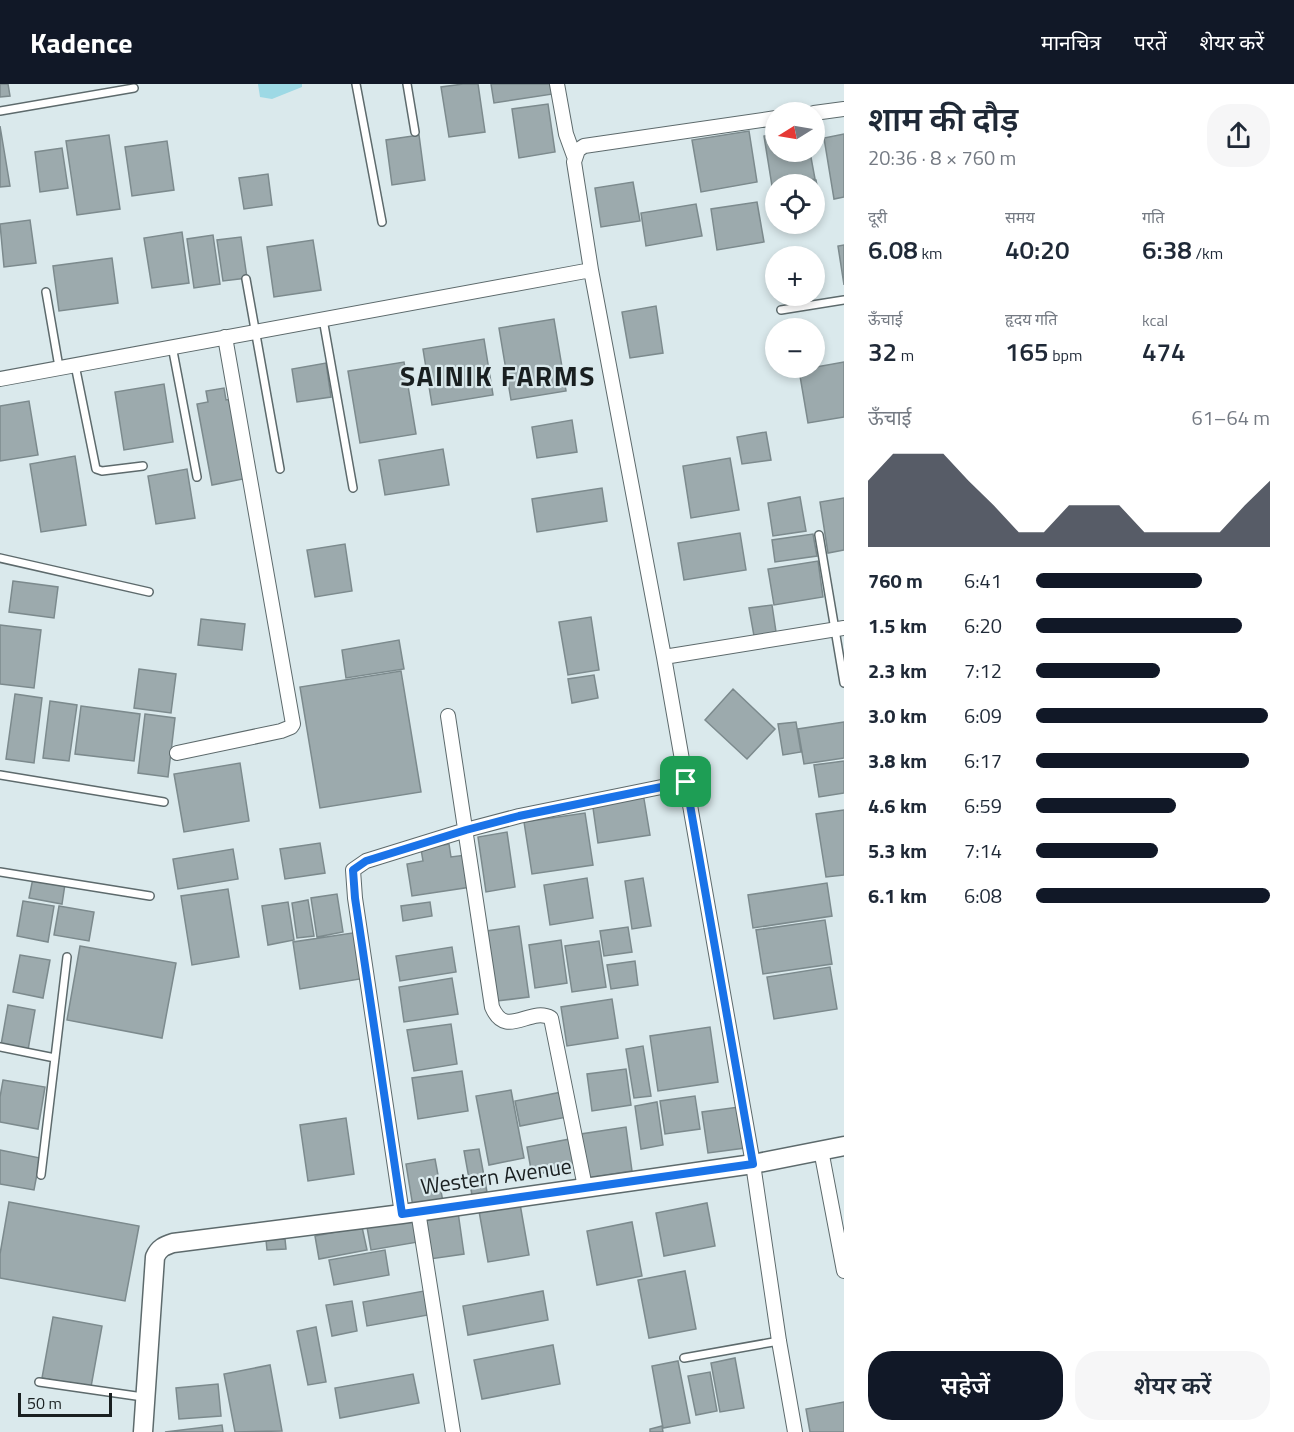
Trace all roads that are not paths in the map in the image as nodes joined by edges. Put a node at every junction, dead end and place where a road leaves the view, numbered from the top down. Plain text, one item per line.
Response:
1 (356, 84) edge
2 (407, 84) edge
3 (557, 84) edge
4 (134, 88) dead end
5 (844, 109) edge
6 (0, 111) edge
7 (825, 112) edge
8 (765, 120) edge
9 (416, 132) dead end
10 (574, 156) junction
11 (382, 222) dead end
12 (591, 270) junction
13 (246, 279) dead end
14 (46, 292) dead end
15 (844, 300) edge
16 (781, 310) dead end
17 (323, 319) junction
18 (256, 331) junction
19 (225, 337) junction
20 (172, 346) junction
21 (75, 364) junction
22 (59, 367) junction
23 (0, 379) edge
24 (143, 466) dead end
25 (280, 469) dead end
26 (197, 477) dead end
27 (353, 488) dead end
28 (819, 535) dead end
29 (0, 558) edge
30 (149, 591) dead end
31 (840, 629) edge
32 (664, 657) junction
33 (844, 683) edge
34 (448, 716) dead end
35 (177, 753) dead end
36 (0, 775) edge
37 (686, 782) junction
38 (164, 802) dead end
39 (466, 830) junction
40 (0, 872) edge
41 (150, 896) dead end
42 (67, 957) dead end
43 (0, 1047) edge
44 (55, 1058) junction
45 (844, 1146) edge
46 (821, 1150) junction
47 (753, 1164) junction
48 (41, 1175) dead end
49 (585, 1187) junction
50 (410, 1212) junction
51 (844, 1271) edge
52 (779, 1341) junction
53 (684, 1358) dead end
54 (39, 1382) dead end
55 (146, 1397) junction
56 (143, 1432) edge
57 (453, 1432) edge
58 (795, 1432) edge

1 - 11 lane
2 - 9 lane
3 - 10 street
4 - 6 lane
5 - 7 street
8 - 10 street
10 - 12 street
12 - 17 street
12 - 32 street
13 - 18 lane
14 - 22 lane
15 - 16 lane
17 - 18 street
17 - 27 lane
18 - 19 street
18 - 25 lane
19 - 20 street
19 - 35 street
20 - 21 street
20 - 26 lane
21 - 22 street
21 - 24 lane
22 - 23 street
28 - 31 lane
29 - 30 lane
31 - 32 street
31 - 33 lane
32 - 37 street
34 - 39 street
36 - 38 lane
37 - 39 street
37 - 47 street
39 - 49 street
39 - 50 street
40 - 41 lane
42 - 44 lane
43 - 44 lane
44 - 48 lane
45 - 46 street, Western Avenue
46 - 47 street, Western Avenue
46 - 51 street
47 - 49 street, Western Avenue
47 - 52 street
49 - 50 street, Western Avenue
50 - 55 street, Western Avenue
50 - 57 street
52 - 53 lane
52 - 58 street
54 - 55 lane
55 - 56 street, Western Avenue

